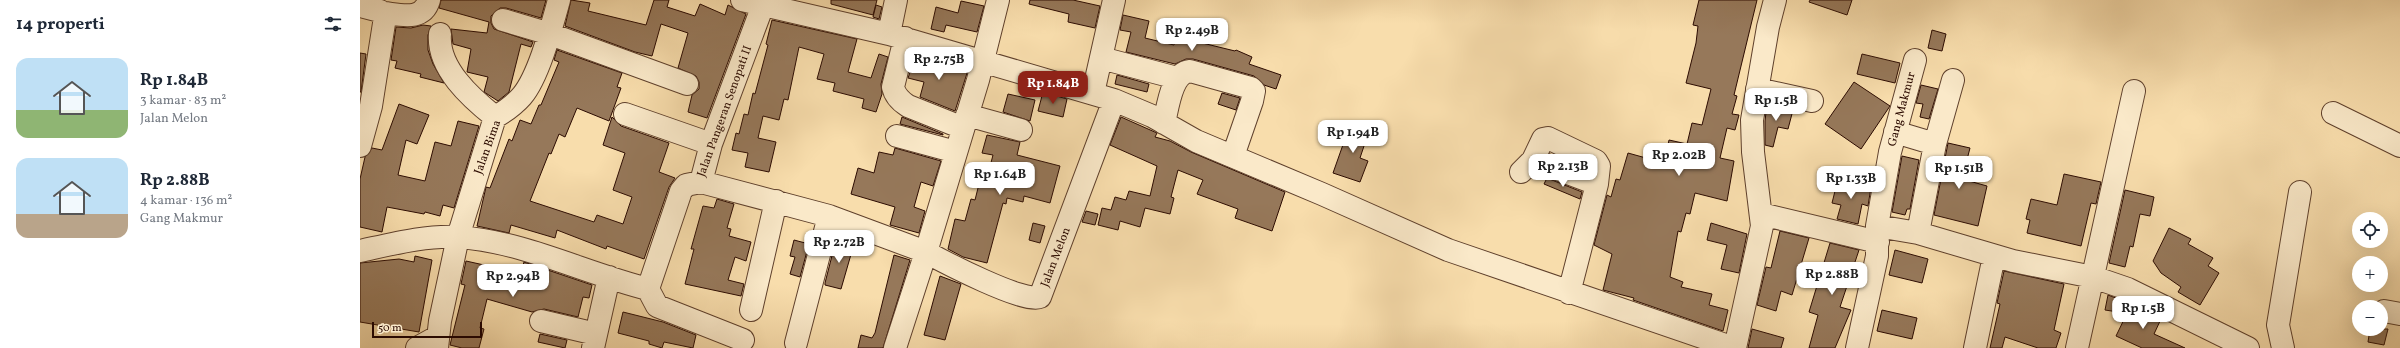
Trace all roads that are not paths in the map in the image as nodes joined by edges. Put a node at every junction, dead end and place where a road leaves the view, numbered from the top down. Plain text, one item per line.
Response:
1 (429, 0) edge
2 (559, 0) edge
3 (742, 0) edge
4 (896, 0) edge
5 (998, 0) edge
6 (1114, 0) edge
7 (1775, 0) edge
8 (774, 5) edge
9 (360, 6) edge
10 (384, 13) junction
11 (503, 20) dead end
12 (440, 34) dead end
13 (550, 34) junction
14 (897, 36) junction
15 (1101, 58) junction
16 (1915, 60) dead end
17 (983, 61) junction
18 (1177, 78) junction
19 (1953, 80) dead end
20 (688, 84) dead end
21 (1757, 89) junction
22 (2134, 91) dead end
23 (1103, 97) junction
24 (1812, 101) dead end
25 (365, 105) edge
26 (2333, 113) dead end
27 (624, 114) dead end
28 (495, 117) junction
29 (965, 121) junction
30 (1164, 123) junction
31 (1021, 130) dead end
32 (1895, 132) junction
33 (897, 136) dead end
34 (711, 144) junction
35 (1935, 144) junction
36 (360, 146) edge
37 (2400, 146) edge
38 (956, 152) junction
39 (1233, 156) junction
40 (1527, 166) dead end
41 (700, 182) junction
42 (2300, 192) dead end
43 (776, 201) junction
44 (1761, 214) junction
45 (829, 216) junction
46 (1918, 233) junction
47 (1877, 234) junction
48 (458, 237) junction
49 (360, 252) edge
50 (926, 252) junction
51 (1994, 256) junction
52 (609, 277) junction
53 (2093, 277) junction
54 (648, 289) junction
55 (1569, 293) junction
56 (751, 310) dead end
57 (540, 321) dead end
58 (744, 340) dead end
59 (595, 341) edge
60 (437, 342) edge
61 (796, 343) dead end
62 (417, 348) edge
63 (895, 348) edge
64 (1734, 348) edge
65 (1857, 348) edge
66 (1975, 348) edge
67 (2077, 348) edge
68 (2248, 348) edge
69 (2283, 348) edge

1 - 10 street
2 - 13 street, Jalan Bima
3 - 8 street
4 - 14 street
5 - 17 street
6 - 15 street
7 - 21 street
8 - 14 street
8 - 34 street, Jalan Pangeran Senopati II
9 - 10 street
10 - 25 street
11 - 13 street
12 - 28 street
13 - 20 street
13 - 28 street, Jalan Bima
14 - 17 street
14 - 29 street
15 - 18 street
15 - 23 street
16 - 32 street, Gang Makmur
17 - 23 street
17 - 29 street
18 - 30 street
18 - 39 street
19 - 35 street
21 - 24 street
21 - 44 street
22 - 53 street
23 - 30 street
23 - 50 street, Jalan Melon
25 - 36 street
26 - 37 street
27 - 34 street
28 - 48 street, Jalan Bima
29 - 31 street
29 - 38 street
30 - 39 street
32 - 35 street
32 - 47 street, Gang Makmur
33 - 38 street
34 - 41 street, Jalan Pangeran Senopati II
35 - 46 street
38 - 50 street
39 - 55 street
40 - 55 street
41 - 43 street
41 - 54 street, Jalan Pangeran Senopati II
42 - 69 street
43 - 45 street
43 - 56 street
44 - 47 street
44 - 64 street
45 - 50 street
45 - 61 street
46 - 47 street
46 - 51 street
47 - 65 street, Gang Makmur
48 - 49 street
48 - 52 street
48 - 60 street, Jalan Bima
50 - 63 street
51 - 53 street
51 - 66 street
52 - 54 street
52 - 59 street
53 - 67 street
53 - 68 street
54 - 58 street
55 - 64 street
57 - 59 street
60 - 62 street

